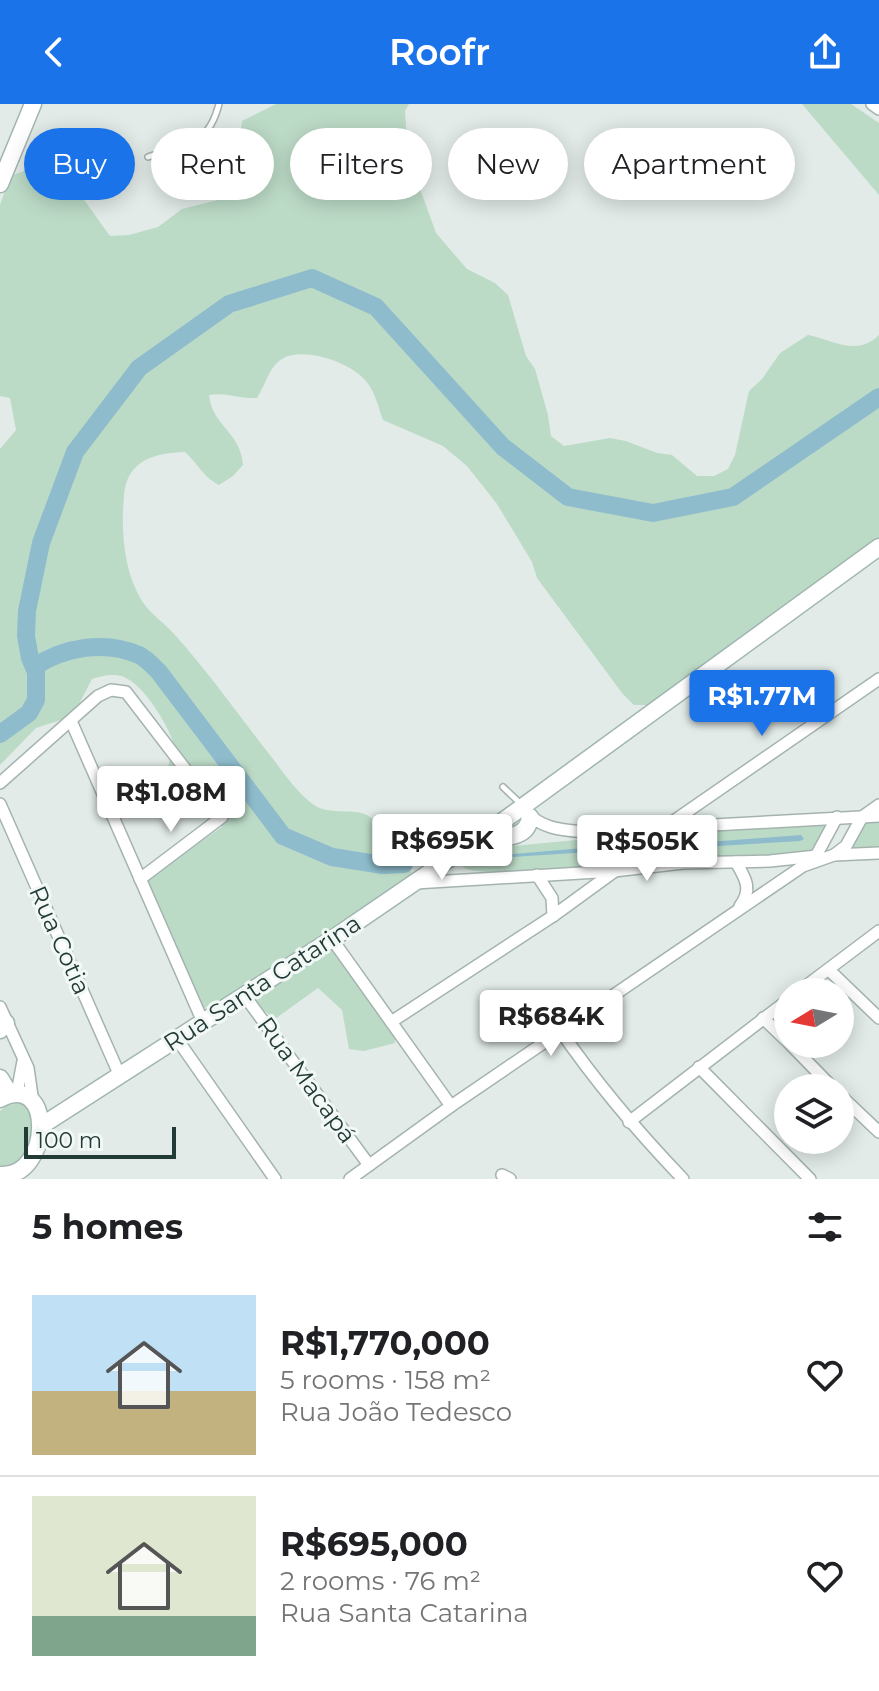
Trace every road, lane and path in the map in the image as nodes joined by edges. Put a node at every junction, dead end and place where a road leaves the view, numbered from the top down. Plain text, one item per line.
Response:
1 (23, 104) edge
2 (33, 104) edge
3 (219, 104) edge
4 (872, 104) edge
5 (879, 109) edge
6 (148, 157) dead end
7 (0, 159) edge
8 (0, 184) edge
9 (879, 547) edge
10 (879, 679) edge
11 (71, 721) junction
12 (0, 783) edge
13 (503, 787) dead end
14 (0, 804) edge
15 (879, 805) edge
16 (526, 811) junction
17 (879, 816) edge
18 (837, 817) junction
19 (862, 817) junction
20 (399, 825) dead end
21 (665, 827) junction
22 (623, 830) junction
23 (879, 853) edge
24 (834, 855) junction
25 (816, 856) junction
26 (451, 858) junction
27 (736, 862) junction
28 (647, 866) junction
29 (432, 871) junction
30 (614, 871) junction
31 (537, 875) junction
32 (468, 878) junction
33 (140, 879) junction
34 (415, 883) junction
35 (734, 912) junction
36 (553, 916) junction
37 (879, 931) edge
38 (332, 939) junction
39 (829, 970) junction
40 (818, 978) edge
41 (244, 995) junction
42 (774, 1010) edge
43 (763, 1018) junction
44 (879, 1018) edge
45 (2, 1020) edge
46 (203, 1022) junction
47 (391, 1022) junction
48 (774, 1029) edge
49 (560, 1030) junction
50 (177, 1039) junction
51 (804, 1058) edge
52 (24, 1061) junction
53 (699, 1067) junction
54 (819, 1074) edge
55 (120, 1076) junction
56 (0, 1078) edge
57 (9, 1096) edge
58 (35, 1105) junction
59 (451, 1106) junction
60 (70, 1108) junction
61 (854, 1108) edge
62 (629, 1122) junction
63 (41, 1126) junction
64 (879, 1132) edge
65 (32, 1157) junction
66 (369, 1165) junction
67 (3, 1177) edge
68 (38, 1179) edge
69 (275, 1179) edge
70 (350, 1179) edge
71 (683, 1179) edge
72 (810, 1179) edge

1 - 7 street
2 - 8 street
3 - 6 lane
4 - 5 street
9 - 16 street
10 - 21 street
11 - 12 street
11 - 33 street
11 - 33 street
13 - 16 lane
14 - 55 street, Rua Cotia
15 - 19 street
16 - 22 street
16 - 26 street, Rua Santa Catarina
17 - 19 street
18 - 19 street
18 - 21 street
18 - 25 street
19 - 24 street
20 - 29 lane
21 - 22 street
21 - 28 street
22 - 30 street
23 - 24 street
24 - 25 street
24 - 35 street
25 - 27 street
26 - 29 street, Rua Santa Catarina
26 - 32 street
27 - 28 street
27 - 35 street
28 - 30 street
29 - 34 street, Rua Santa Catarina
30 - 31 street
30 - 36 street
31 - 32 street
31 - 36 street
32 - 34 street
33 - 46 street
34 - 38 street, Rua Santa Catarina
35 - 49 street
36 - 47 street
37 - 39 street
38 - 41 street, Rua Santa Catarina
38 - 47 street
39 - 40 street
39 - 44 street
41 - 46 street, Rua Santa Catarina
41 - 66 street, Rua Macapá
42 - 43 street
43 - 48 street
43 - 53 street
45 - 52 street
46 - 50 street, Rua Santa Catarina
47 - 59 street
49 - 59 street
49 - 62 street
50 - 55 street, Rua Santa Catarina
50 - 69 street
51 - 54 street
52 - 57 street
52 - 58 street
53 - 62 street
53 - 72 street
55 - 60 street, Rua Santa Catarina
56 - 57 street
57 - 58 street
58 - 60 street
58 - 63 street
59 - 66 street
60 - 63 street, Rua Santa Catarina
61 - 64 street
62 - 71 street
63 - 65 street
65 - 67 street
65 - 68 street
66 - 70 street

